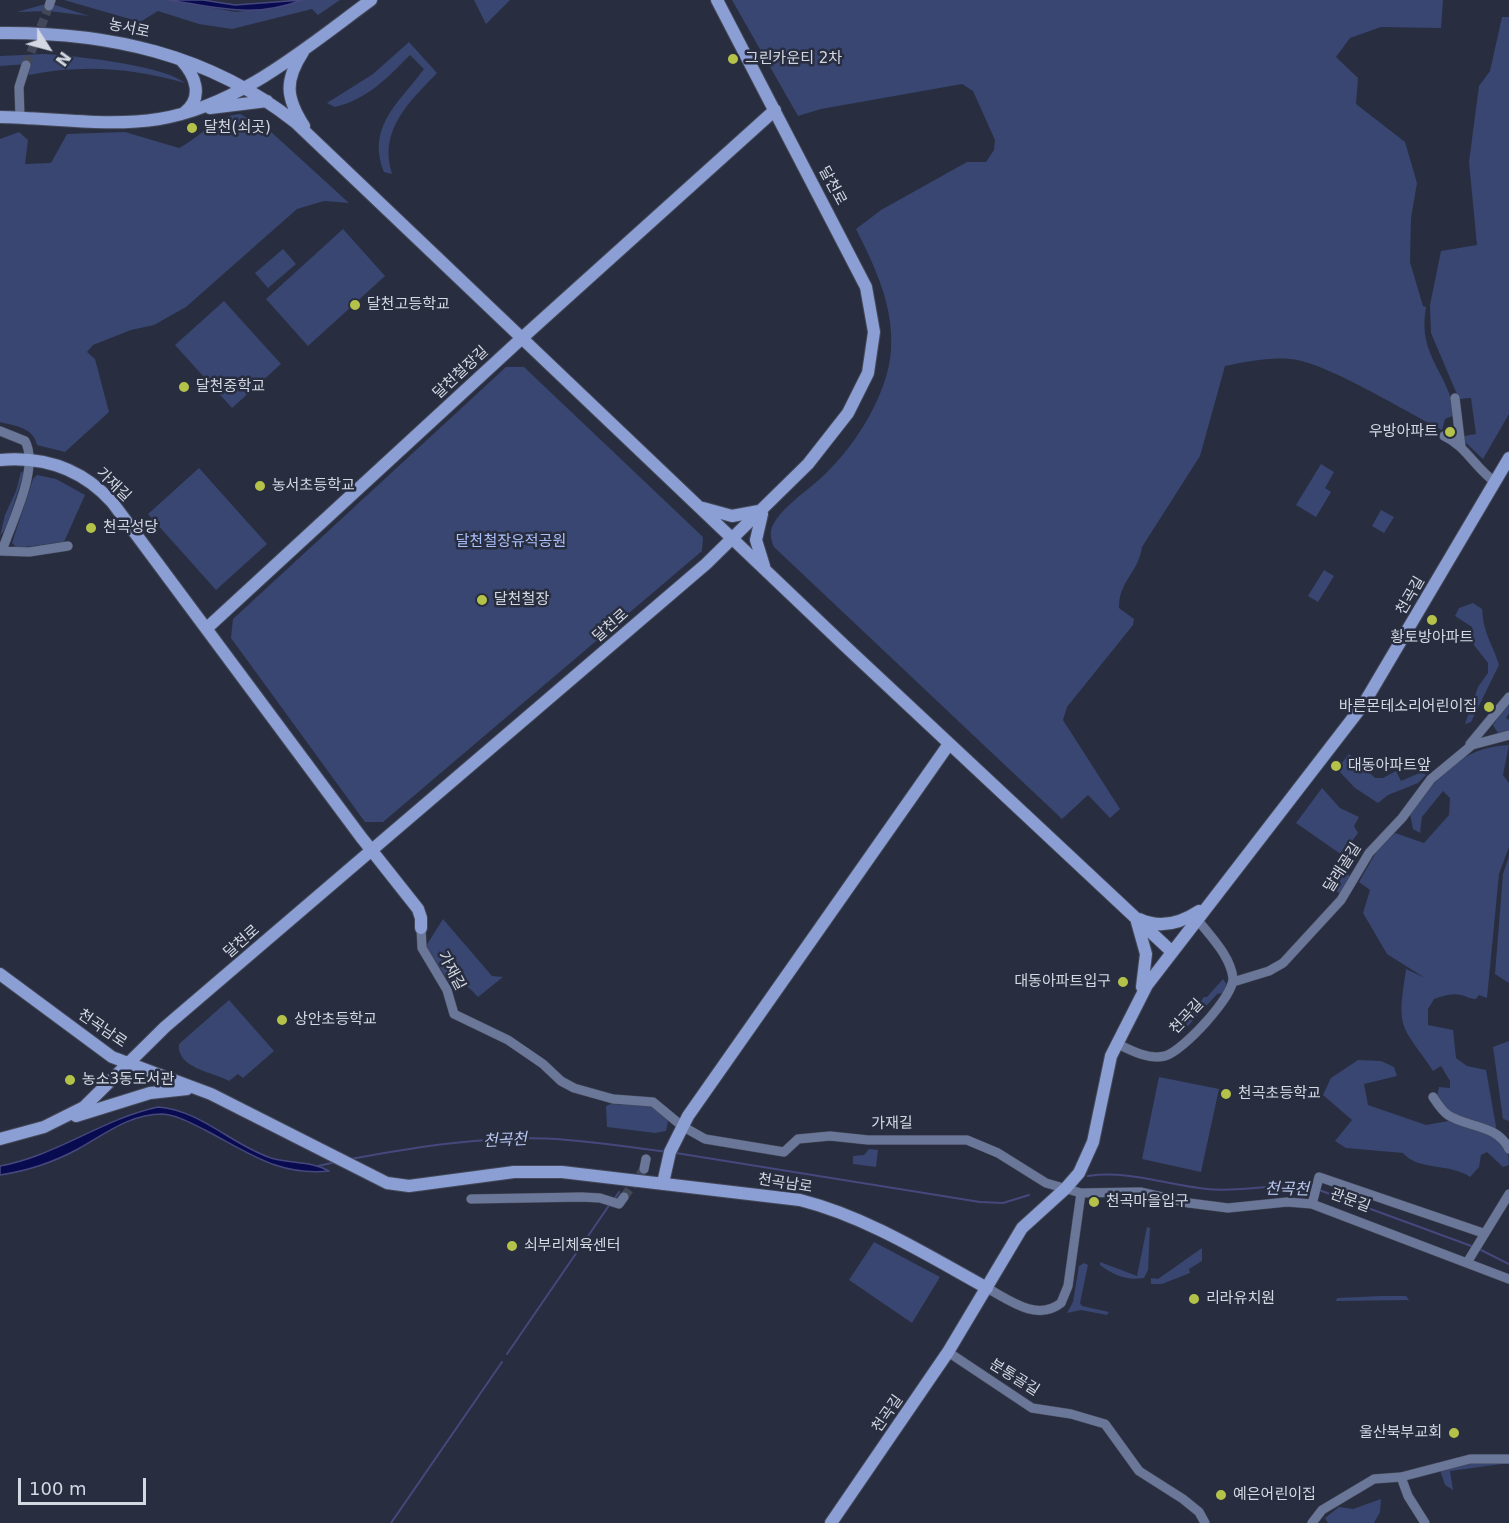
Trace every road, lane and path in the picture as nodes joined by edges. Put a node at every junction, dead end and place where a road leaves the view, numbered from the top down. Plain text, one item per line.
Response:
1 (371, 0) edge
2 (717, 0) edge
3 (0, 33) edge
4 (307, 46) junction
5 (178, 57) junction
6 (26, 65) tunnel mouth
7 (245, 87) junction
8 (267, 101) junction
9 (197, 109) junction
10 (775, 110) junction
11 (182, 114) junction
12 (0, 117) edge
13 (20, 117) junction
14 (310, 135) junction
15 (522, 338) junction
16 (1455, 398) dead end
17 (0, 431) edge
18 (1444, 436) dead end
19 (1461, 447) junction
20 (1509, 458) edge
21 (30, 459) junction
22 (0, 460) edge
23 (1495, 482) junction
24 (695, 503) junction
25 (765, 507) junction
26 (733, 539) junction
27 (68, 546) dead end
28 (1, 551) edge
29 (769, 574) junction
30 (207, 628) junction
31 (1509, 697) edge
32 (1509, 735) edge
33 (950, 744) junction
34 (1465, 749) junction
35 (371, 850) junction
36 (1207, 905) junction
37 (1134, 916) junction
38 (1197, 919) junction
39 (421, 928) joint
40 (1172, 951) junction
41 (0, 974) edge
42 (1233, 982) junction
43 (1138, 998) junction
44 (1116, 1043) junction
45 (127, 1063) junction
46 (201, 1090) junction
47 (1433, 1096) dead end
48 (61, 1120) junction
49 (682, 1126) junction
50 (0, 1139) edge
51 (1509, 1149) edge
52 (663, 1184) junction
53 (1065, 1190) junction
54 (1082, 1193) junction
55 (1509, 1194) edge
56 (624, 1197) dead end
57 (471, 1199) dead end
58 (1313, 1202) junction
59 (1504, 1210) edge
60 (1482, 1235) junction
61 (1469, 1258) junction
62 (1509, 1279) edge
63 (987, 1288) junction
64 (948, 1352) junction
65 (1509, 1459) edge
66 (1401, 1477) junction
67 (831, 1523) edge
68 (1205, 1523) edge
69 (1312, 1523) edge
70 (1425, 1523) edge

1 - 4 street
2 - 10 street, 달천로
3 - 5 street, 농서로
4 - 7 street
4 - 14 street
5 - 7 street, 농서로
5 - 11 street
6 - 13 street
7 - 8 street, 농서로
7 - 9 street
8 - 9 street
8 - 14 street, 농서로
9 - 11 street
10 - 15 street
10 - 25 street, 달천로
11 - 13 street
12 - 13 street
14 - 15 street
15 - 24 street
15 - 30 street, 달천철장길
16 - 19 street
17 - 21 street
18 - 19 street
19 - 23 street
20 - 23 street, 천곡길
21 - 22 street, 가재길
21 - 28 street
21 - 30 street, 가재길
23 - 36 street, 천곡길
24 - 25 street
24 - 26 street
25 - 26 street, 달천로
25 - 29 street
26 - 29 street
26 - 35 street, 달천로
27 - 28 street
29 - 33 street
30 - 35 street, 가재길
31 - 34 street, 달래골길
32 - 34 street, 달래골길
33 - 37 street
33 - 49 street
34 - 42 street, 달래골길
35 - 39 street, 가재길
35 - 45 street, 달천로
36 - 37 street
36 - 38 street, 천곡길
37 - 40 street
37 - 43 street
38 - 40 street, 천곡길
38 - 42 street
39 - 49 street, 가재길
40 - 43 street, 천곡길
41 - 45 street, 천곡남로
42 - 44 street, 천곡길
43 - 44 street
44 - 53 street, 천곡길
45 - 46 street, 천곡남로
45 - 48 street, 달천로
46 - 48 street
46 - 52 street, 천곡남로
47 - 51 street
48 - 50 street
49 - 52 street
49 - 53 street, 가재길
52 - 63 street, 천곡남로
53 - 54 street, 관문길
53 - 63 street, 천곡길
54 - 58 street, 관문길
54 - 63 street, 천곡남로
55 - 59 street
56 - 57 street
58 - 60 street
58 - 61 street, 관문길
59 - 60 street
60 - 61 street
61 - 62 street, 관문길
63 - 64 street, 천곡길
64 - 67 street, 천곡길
64 - 68 street, 분통골길
65 - 66 street
66 - 69 street
66 - 70 street

